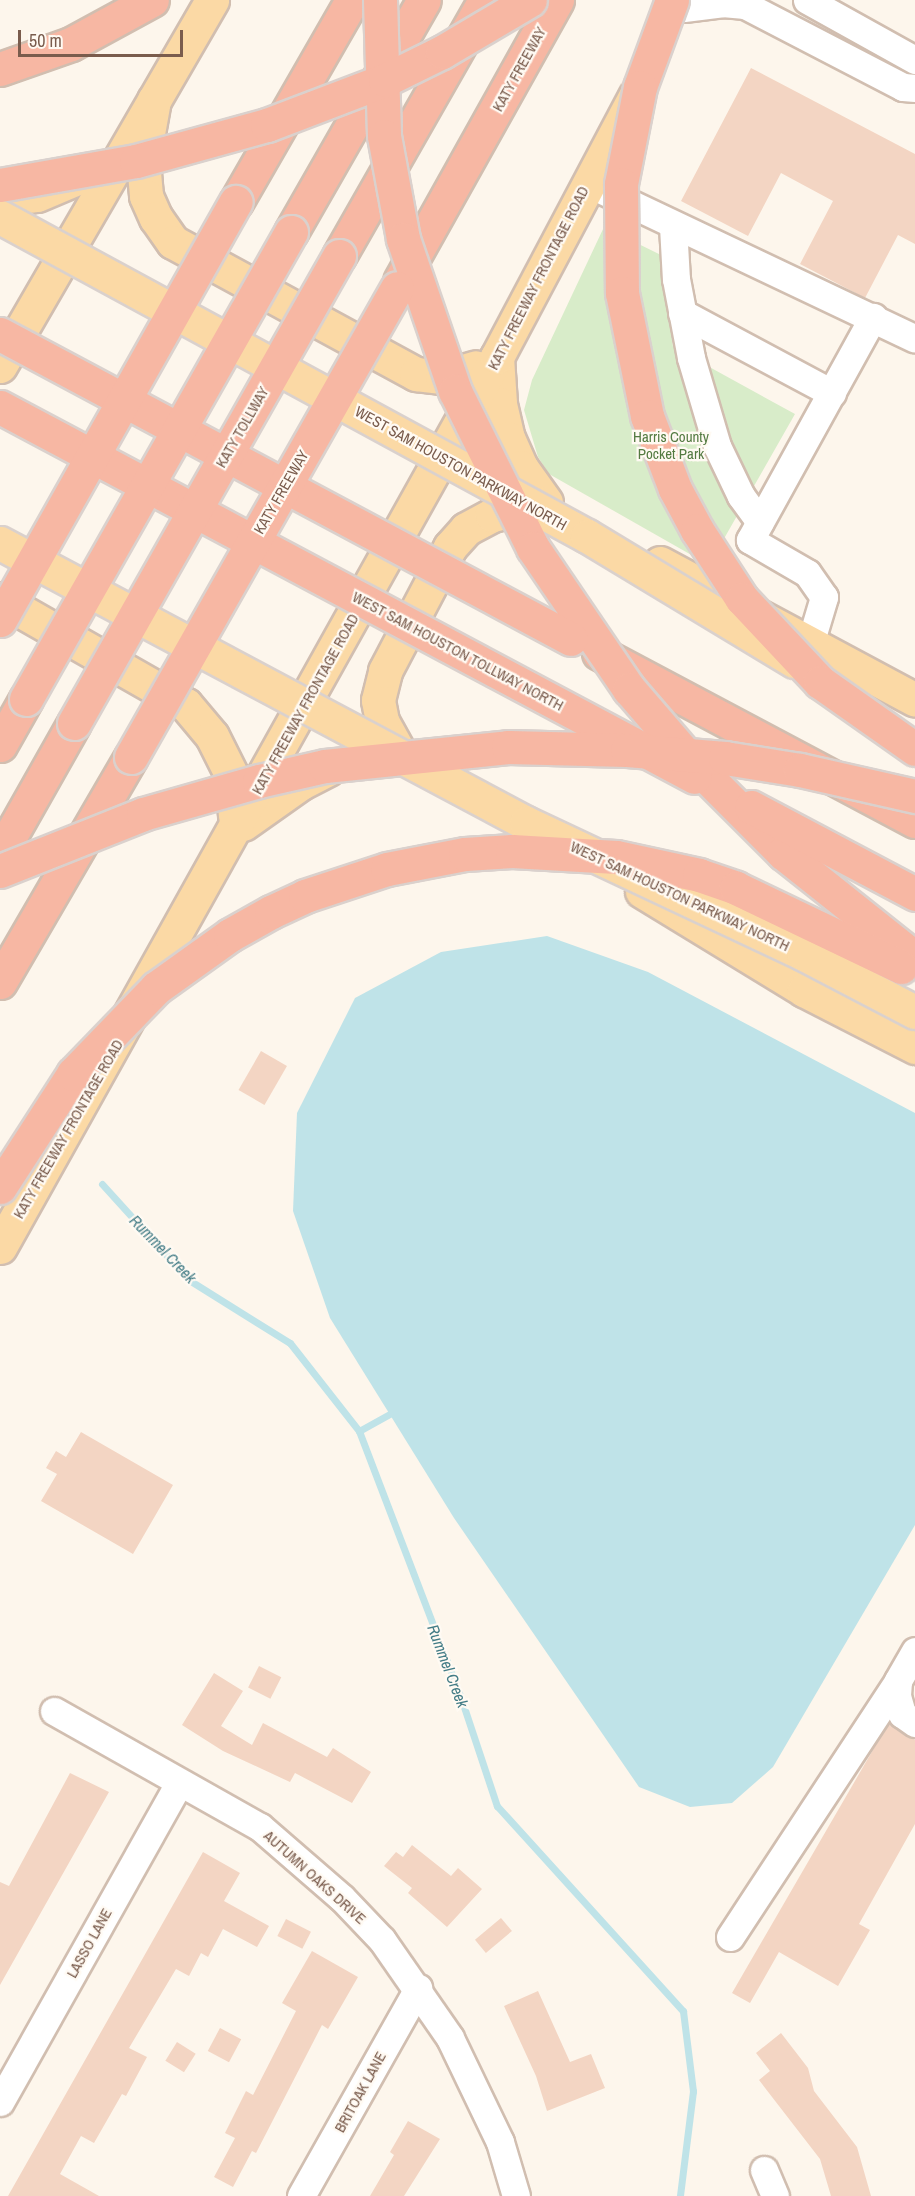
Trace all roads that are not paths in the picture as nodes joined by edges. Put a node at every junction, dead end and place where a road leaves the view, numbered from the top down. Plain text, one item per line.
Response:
1 (152, 0) edge
2 (212, 0) edge
3 (344, 0) edge
4 (352, 0) edge
5 (380, 0) edge
6 (424, 0) edge
7 (485, 0) edge
8 (530, 0) edge
9 (557, 0) edge
10 (807, 0) edge
11 (682, 3) edge
12 (915, 60) edge
13 (0, 69) edge
14 (311, 70) junction
15 (915, 88) edge
16 (154, 100) junction
17 (587, 183) junction
18 (0, 185) edge
19 (0, 200) edge
20 (0, 208) edge
21 (0, 217) edge
22 (673, 226) junction
23 (70, 246) junction
24 (682, 314) junction
25 (873, 316) junction
26 (0, 334) edge
27 (915, 339) edge
28 (497, 357) junction
29 (0, 366) edge
30 (832, 393) junction
31 (0, 407) edge
32 (446, 449) junction
33 (546, 502) junction
34 (760, 522) junction
35 (0, 535) edge
36 (0, 543) edge
37 (0, 599) edge
38 (0, 620) edge
39 (810, 644) junction
40 (309, 696) junction
41 (915, 700) edge
42 (915, 731) edge
43 (0, 745) edge
44 (915, 749) edge
45 (398, 750) junction
46 (915, 796) edge
47 (915, 821) edge
48 (235, 830) junction
49 (0, 854) edge
50 (0, 871) edge
51 (915, 894) edge
52 (20, 947) junction
53 (915, 958) edge
54 (915, 974) edge
55 (0, 982) edge
56 (0, 991) edge
57 (915, 1012) edge
58 (915, 1047) edge
59 (0, 1187) edge
60 (0, 1247) edge
61 (915, 1651) edge
62 (898, 1681) junction
63 (54, 1711) dead end
64 (915, 1723) edge
65 (179, 1783) junction
66 (730, 1937) dead end
67 (418, 1988) junction
68 (0, 2102) edge
69 (764, 2170) dead end
70 (301, 2196) edge
71 (516, 2196) edge
72 (775, 2196) edge

1 - 13 highway
2 - 16 main road
3 - 14 highway
4 - 14 highway
5 - 53 highway, bridge
6 - 43 highway, bridge
7 - 49 highway, KATY TOLLWAY, bridge
8 - 18 highway, bridge
9 - 52 highway, KATY FREEWAY, bridge
10 - 12 street
11 - 15 street
11 - 17 main road, KATY FREEWAY FRONTAGE ROAD
11 - 44 highway, bridge
14 - 38 highway, bridge
16 - 19 main road
16 - 23 main road
16 - 28 main road
17 - 22 street
17 - 28 main road, KATY FREEWAY FRONTAGE ROAD
20 - 23 main road
21 - 42 main road, WEST SAM HOUSTON PARKWAY NORTH, bridge
22 - 24 street
22 - 25 street
23 - 29 main road
23 - 32 main road
24 - 30 street
24 - 34 street
25 - 27 street
25 - 30 street
26 - 47 highway, bridge
28 - 32 main road, KATY FREEWAY FRONTAGE ROAD
28 - 33 main road
30 - 34 street
31 - 51 highway, WEST SAM HOUSTON TOLLWAY NORTH, bridge
32 - 33 main road
32 - 40 main road, KATY FREEWAY FRONTAGE ROAD
33 - 39 main road
33 - 45 main road
34 - 39 street
35 - 40 main road
36 - 57 main road, WEST SAM HOUSTON PARKWAY NORTH, bridge
37 - 48 main road
39 - 41 main road
40 - 45 main road
40 - 48 main road, KATY FREEWAY FRONTAGE ROAD
45 - 48 main road
45 - 58 main road
46 - 50 highway, bridge
48 - 60 main road, KATY FREEWAY FRONTAGE ROAD
52 - 55 highway, KATY FREEWAY
52 - 56 highway
54 - 59 highway, bridge
61 - 62 street
62 - 64 street
62 - 66 street
63 - 65 street, AUTUMN OAKS DRIVE
65 - 67 street, AUTUMN OAKS DRIVE
65 - 68 street, LASSO LANE
67 - 70 street, BRITOAK LANE
67 - 71 street, AUTUMN OAKS DRIVE
69 - 72 street

